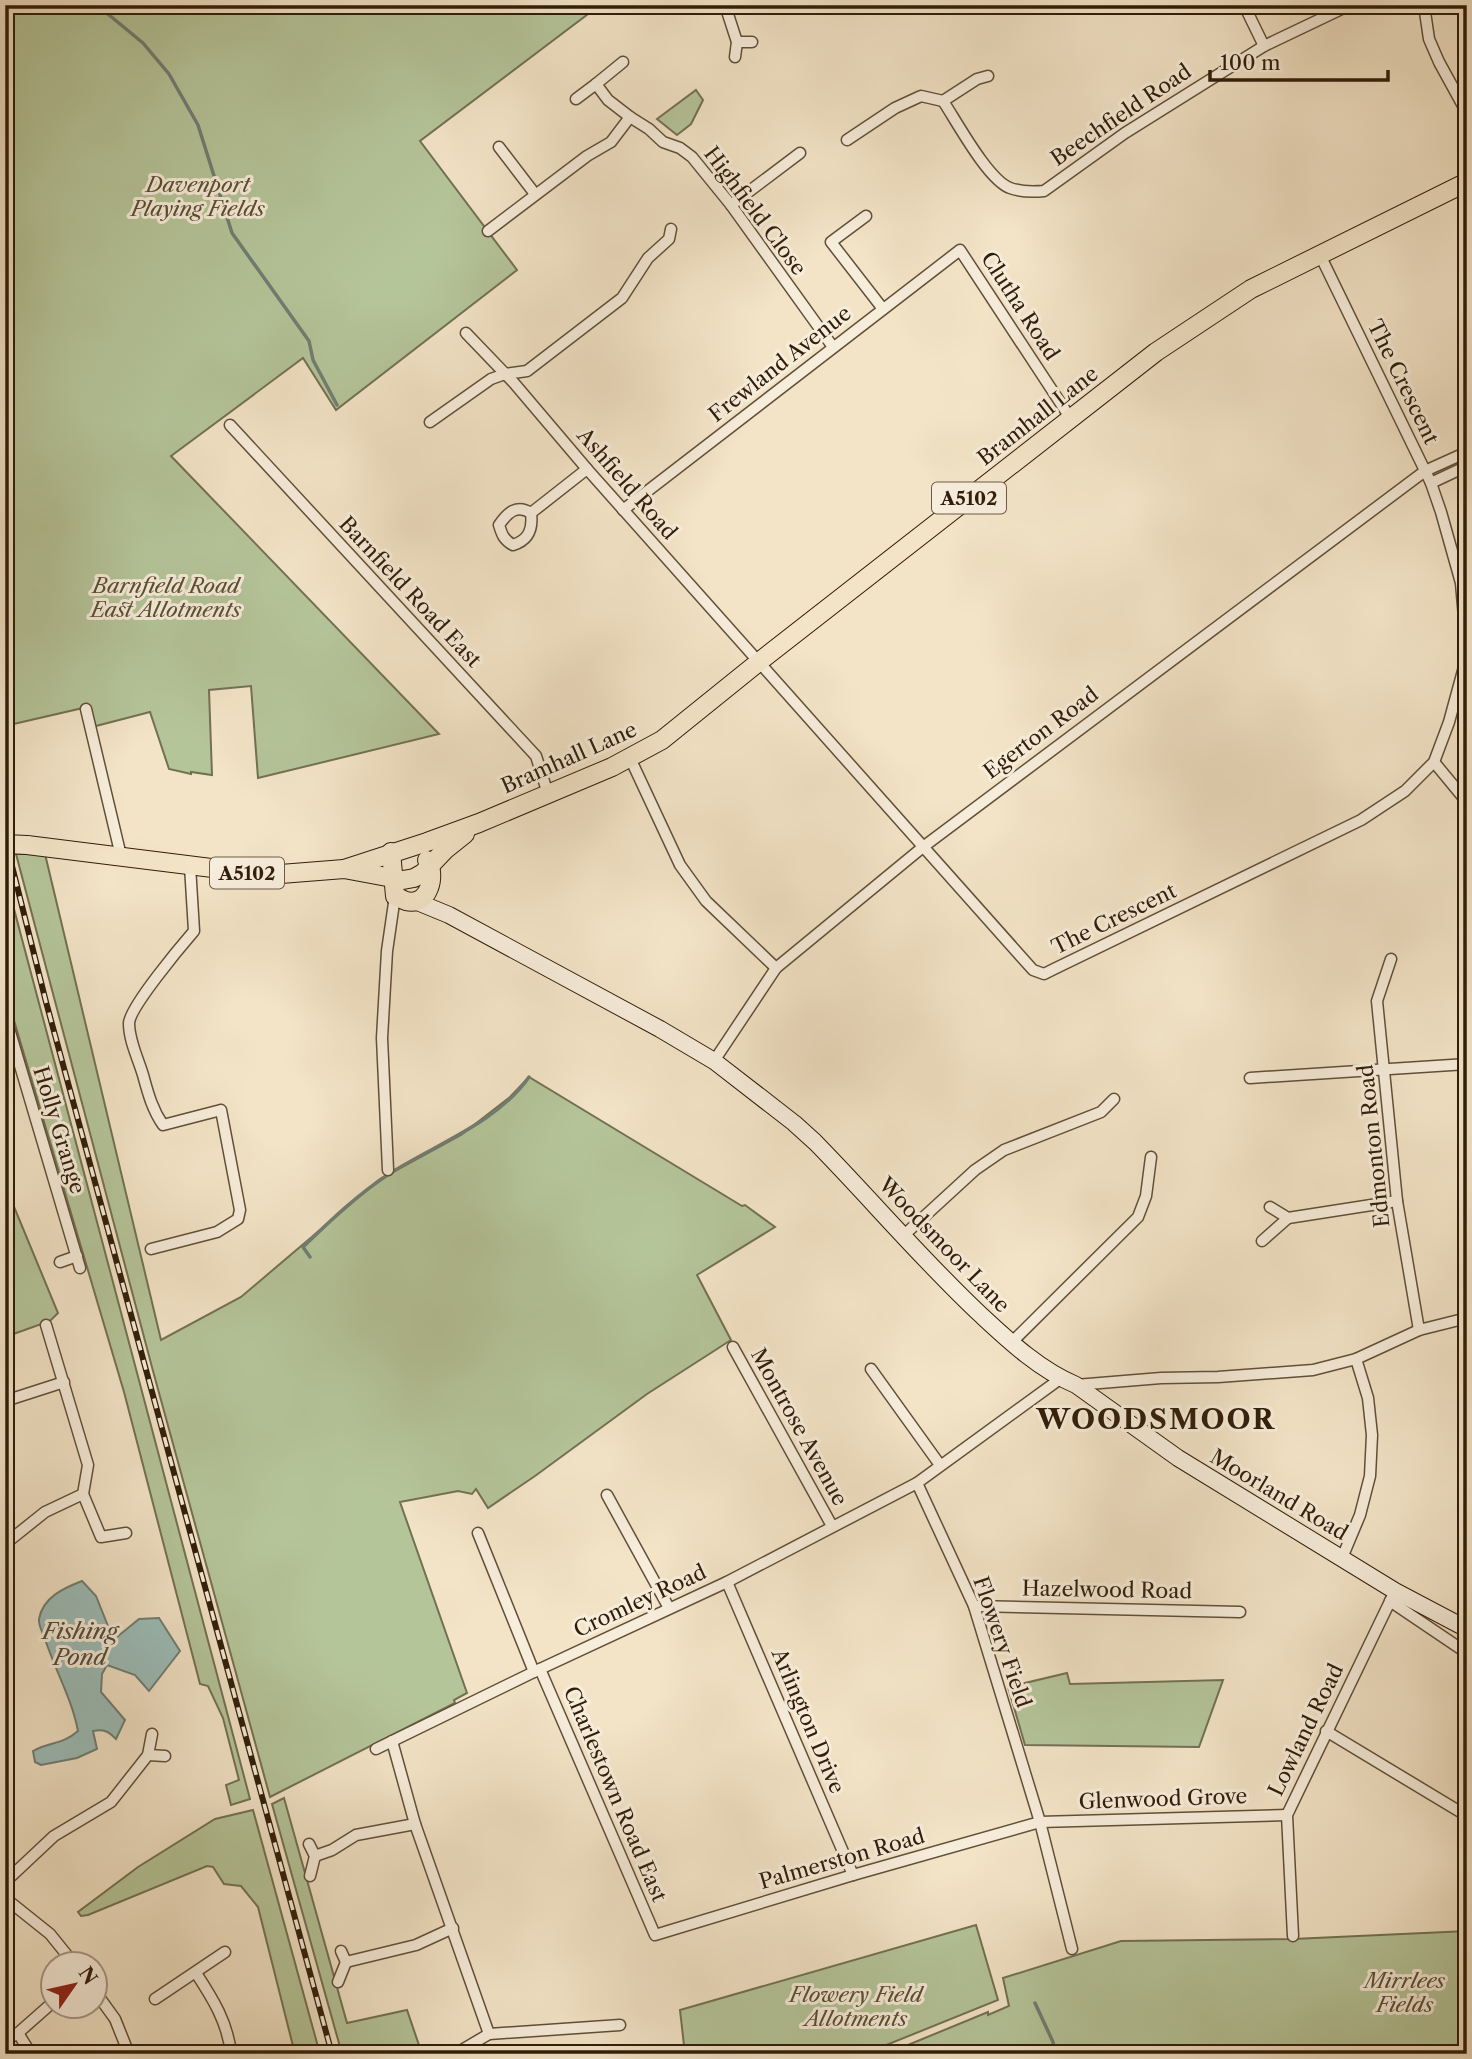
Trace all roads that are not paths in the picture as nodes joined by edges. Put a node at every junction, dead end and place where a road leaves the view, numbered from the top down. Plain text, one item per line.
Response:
1 (724, 5) edge
2 (1244, 5) edge
3 (1350, 5) edge
4 (1424, 5) edge
5 (737, 42) junction
6 (752, 42) dead end
7 (1264, 46) junction
8 (735, 57) dead end
9 (623, 62) dead end
10 (988, 76) dead end
11 (596, 85) junction
12 (576, 99) dead end
13 (943, 101) junction
14 (1467, 113) edge
15 (630, 117) junction
16 (848, 140) dead end
17 (499, 147) dead end
18 (800, 153) dead end
19 (1465, 187) edge
20 (535, 194) junction
21 (731, 205) junction
22 (866, 216) dead end
23 (671, 229) dead end
24 (488, 231) dead end
25 (960, 250) joint
26 (1320, 255) junction
27 (883, 309) junction
28 (466, 333) dead end
29 (833, 347) junction
30 (505, 374) junction
31 (1071, 418) junction
32 (430, 422) dead end
33 (230, 425) dead end
34 (1467, 452) edge
35 (1467, 466) edge
36 (587, 469) junction
37 (1425, 471) junction
38 (1431, 483) junction
39 (623, 510) junction
40 (531, 513) dead end
41 (1467, 654) edge
42 (760, 661) junction
43 (86, 709) dead end
44 (630, 758) junction
45 (1434, 762) junction
46 (548, 793) junction
47 (1467, 803) edge
48 (479, 823) junction
49 (5, 844) edge
50 (923, 846) junction
51 (411, 847) junction
52 (391, 852) junction
53 (121, 856) junction
54 (430, 865) junction
55 (190, 866) junction
56 (345, 869) junction
57 (431, 884) junction
58 (395, 887) junction
59 (415, 901) junction
60 (449, 915) junction
61 (1391, 959) dead end
62 (776, 968) junction
63 (5, 1016) edge
64 (714, 1061) junction
65 (1467, 1064) edge
66 (1385, 1069) junction
67 (1250, 1079) dead end
68 (1114, 1099) dead end
69 (1151, 1157) dead end
70 (388, 1170) dead end
71 (1397, 1201) junction
72 (1270, 1207) dead end
73 (1288, 1217) junction
74 (903, 1236) junction
75 (1262, 1241) dead end
76 (151, 1249) dead end
77 (77, 1256) junction
78 (60, 1262) dead end
79 (80, 1268) dead end
80 (1467, 1318) edge
81 (46, 1325) dead end
82 (1419, 1330) junction
83 (1011, 1343) junction
84 (733, 1347) dead end
85 (1356, 1359) junction
86 (871, 1369) dead end
87 (1060, 1378) junction
88 (64, 1382) junction
89 (1076, 1385) junction
90 (5, 1401) edge
91 (940, 1465) junction
92 (917, 1483) junction
93 (83, 1494) junction
94 (607, 1495) dead end
95 (832, 1526) junction
96 (126, 1533) dead end
97 (478, 1533) dead end
98 (5, 1544) edge
99 (1342, 1558) junction
100 (727, 1582) junction
101 (1392, 1596) junction
102 (974, 1606) junction
103 (669, 1608) junction
104 (1240, 1612) dead end
105 (1467, 1629) edge
106 (1467, 1653) edge
107 (537, 1670) junction
108 (1326, 1731) junction
109 (152, 1734) dead end
110 (392, 1741) junction
111 (376, 1749) dead end
112 (148, 1755) junction
113 (165, 1756) dead end
114 (1287, 1815) junction
115 (1467, 1816) edge
116 (1040, 1822) junction
117 (415, 1824) junction
118 (309, 1844) dead end
119 (315, 1856) junction
120 (853, 1875) junction
121 (310, 1876) dead end
122 (5, 1882) edge
123 (5, 1898) edge
124 (453, 1928) junction
125 (655, 1935) joint
126 (1293, 1936) dead end
127 (1072, 1949) dead end
128 (64, 1951) edge
129 (341, 1951) dead end
130 (225, 1952) dead end
131 (346, 1962) junction
132 (196, 1973) junction
133 (338, 1982) dead end
134 (155, 1999) dead end
135 (108, 2009) edge
136 (38, 2015) edge
137 (620, 2025) dead end
138 (18, 2033) junction
139 (489, 2034) junction
140 (5, 2041) edge
141 (31, 2054) edge
142 (129, 2054) edge
143 (231, 2054) edge
144 (455, 2054) edge

1 - 5 street
2 - 7 street
3 - 7 street, Beechfield Road
4 - 14 street
5 - 6 street
5 - 8 street
7 - 13 street, Beechfield Road
9 - 11 street
10 - 13 street
11 - 12 street
11 - 15 street, Highfield Close
13 - 16 street
15 - 20 street
15 - 21 street, Highfield Close
17 - 20 street
18 - 21 street
19 - 26 main road, Bramhall Lane / A5102
20 - 24 street
21 - 29 street, Highfield Close
22 - 27 street
23 - 30 street
25 - 27 street, Frewland Avenue
25 - 31 street, Clutha Road
26 - 31 main road, Bramhall Lane / A5102
26 - 37 street, The Crescent
27 - 29 street, Frewland Avenue
28 - 30 street, Ashfield Road
29 - 39 street, Frewland Avenue
30 - 32 street
30 - 36 street, Ashfield Road
31 - 42 main road, Bramhall Lane / A5102
33 - 46 street, Barnfield Road East
34 - 37 street, Egerton Road
35 - 38 street
36 - 39 street, Ashfield Road
36 - 40 street
37 - 38 street, The Crescent
37 - 50 street, Egerton Road
38 - 41 street, The Crescent
39 - 42 street, Ashfield Road
41 - 45 street, The Crescent
42 - 44 main road, Bramhall Lane / A5102
42 - 50 street, The Crescent
43 - 53 street
44 - 46 main road, Bramhall Lane / A5102
44 - 62 street
45 - 47 street
45 - 50 street, The Crescent
46 - 48 main road, Bramhall Lane / A5102
48 - 51 main road, Bramhall Lane / A5102
48 - 54 main road, Bramhall Lane / A5102
49 - 53 main road, Bramhall Lane / A5102, bridge
50 - 62 street, Egerton Road
51 - 52 main road, Bramhall Lane / A5102
51 - 54 main road
52 - 56 main road, Bramhall Lane / A5102
52 - 58 main road
53 - 55 main road, Bramhall Lane / A5102
54 - 57 main road
54 - 58 main road, Bramhall Lane / A5102
55 - 56 main road, Bramhall Lane / A5102
55 - 76 street
56 - 58 main road, Bramhall Lane / A5102
57 - 59 main road
57 - 60 street
58 - 59 main road, Bramhall Lane / A5102
58 - 70 street
59 - 60 street, Woodsmoor Lane
60 - 64 street, Woodsmoor Lane
61 - 66 street, Edmonton Road
62 - 64 street, Egerton Road
63 - 77 street, Holly Grange
64 - 74 street, Woodsmoor Lane
65 - 66 street
66 - 67 street
66 - 71 street, Edmonton Road
68 - 74 street
69 - 83 street
71 - 73 street
71 - 82 street, Edmonton Road
72 - 73 street
73 - 75 street
74 - 83 street, Woodsmoor Lane
77 - 78 street
77 - 79 street, Holly Grange
80 - 82 street, Woodsmoor Lane
81 - 88 street
82 - 85 street, Woodsmoor Lane
83 - 87 street, Woodsmoor Lane
84 - 95 street, Montrose Avenue
85 - 89 street, Woodsmoor Lane
85 - 99 street
86 - 91 street
87 - 89 street, Woodsmoor Lane
87 - 91 street
88 - 90 street
88 - 93 street
89 - 99 street, Moorland Road
91 - 92 street
92 - 95 street, Cromley Road
92 - 102 street, Flowery Field
93 - 96 street
93 - 98 street
94 - 103 street
95 - 100 street, Cromley Road
97 - 107 street, Charlestown Road East
99 - 101 street, Moorland Road
100 - 103 street, Cromley Road
100 - 120 street, Arlington Drive
101 - 105 street, Moorland Road
101 - 106 street
101 - 108 street, Lowland Road
102 - 104 street, Hazelwood Road
102 - 116 street, Flowery Field
103 - 107 street, Cromley Road
107 - 110 street, Cromley Road
107 - 125 street, Charlestown Road East
108 - 114 street, Lowland Road
108 - 115 street
109 - 112 street
110 - 111 street, Cromley Road
110 - 117 street
112 - 113 street
112 - 122 street
114 - 116 street, Glenwood Grove
114 - 126 street, Lowland Road
116 - 120 street, Palmerston Road
116 - 127 street, Flowery Field
117 - 119 street
117 - 124 street
118 - 119 street
119 - 121 street
120 - 125 street, Palmerston Road
123 - 128 street
124 - 131 street
124 - 139 street
129 - 131 street
130 - 132 street
131 - 133 street
132 - 134 street
132 - 143 street
135 - 142 street
136 - 138 street
137 - 139 street
138 - 140 street
138 - 141 street
139 - 144 street

